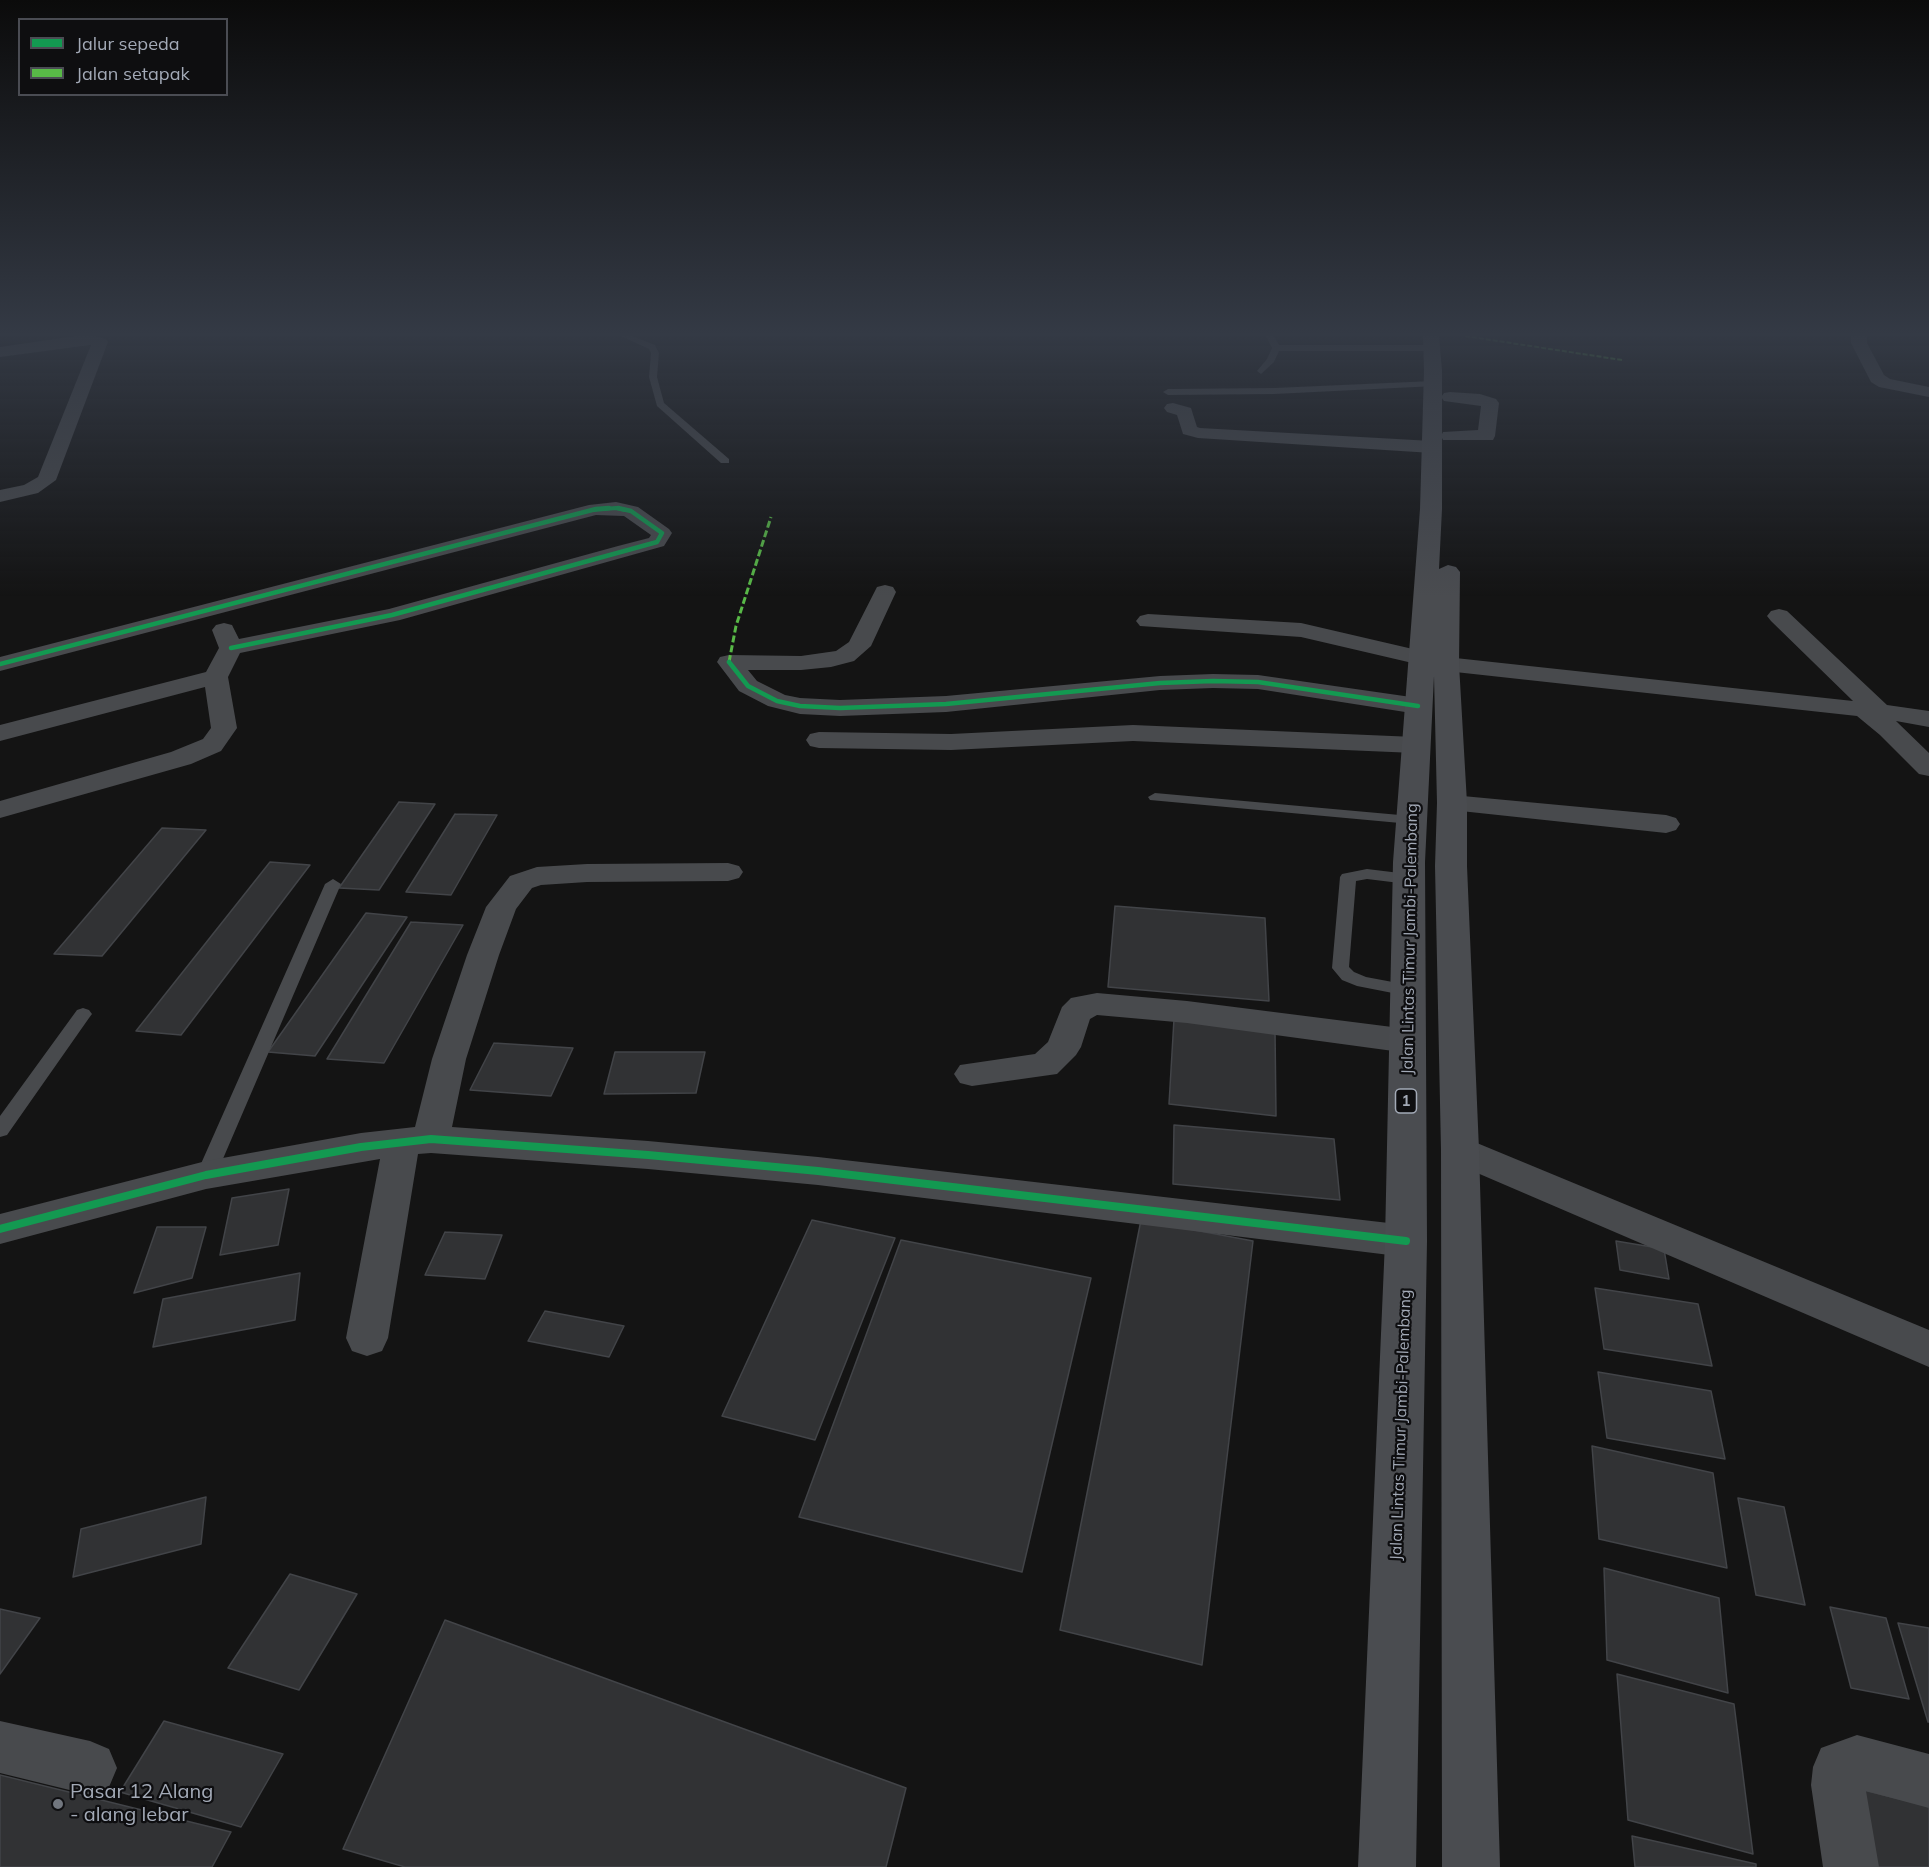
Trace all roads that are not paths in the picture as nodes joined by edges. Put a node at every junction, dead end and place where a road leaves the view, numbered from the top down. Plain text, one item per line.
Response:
1 (69, 423) edge
2 (682, 423) edge
3 (1187, 423) edge
4 (1441, 423) edge
5 (1441, 442) junction
6 (725, 461) dead end
7 (0, 496) edge
8 (885, 592) dead end
9 (216, 610) junction
10 (1779, 616) dead end
11 (1148, 621) dead end
12 (231, 648) junction
13 (1433, 661) junction
14 (0, 664) edge
15 (216, 677) junction
16 (1418, 706) junction
17 (1872, 710) junction
18 (1929, 719) edge
19 (0, 733) edge
20 (819, 740) dead end
21 (1416, 745) junction
22 (1929, 768) edge
23 (1155, 797) dead end
24 (1452, 803) junction
25 (0, 810) edge
26 (1411, 820) junction
27 (1666, 824) dead end
28 (728, 872) dead end
29 (333, 884) dead end
30 (1408, 897) junction
31 (1452, 921) junction
32 (1408, 990) junction
33 (83, 1014) dead end
34 (1408, 1041) junction
35 (972, 1074) dead end
36 (0, 1130) edge
37 (416, 1140) junction
38 (1460, 1150) junction
39 (206, 1175) junction
40 (0, 1228) edge
41 (1406, 1241) junction
42 (367, 1338) dead end
43 (1929, 1349) edge
44 (0, 1747) edge
45 (90, 1768) dead end
46 (1929, 1781) edge
47 (1387, 1867) edge
48 (1471, 1867) edge
49 (1851, 1867) edge

1 - 7 street
2 - 6 lane
3 - 5 street
4 - 5 highway, Jalan Lintas Timur Jambi-Palembang / 1
5 - 13 highway, Jalan Lintas Timur Jambi-Palembang / 1
8 - 16 street
9 - 12 street
9 - 12 street
9 - 14 street
10 - 17 street
11 - 13 street
12 - 15 street
13 - 16 highway, Jalan Lintas Timur Jambi-Palembang / 1
13 - 17 street
13 - 24 highway, Jalan Lintas Timur Jambi-Palembang / 1
15 - 19 street
15 - 25 street
16 - 21 highway, Jalan Lintas Timur Jambi-Palembang / 1
17 - 18 street
17 - 22 street
20 - 21 street
21 - 26 highway, Jalan Lintas Timur Jambi-Palembang / 1
23 - 26 lane
24 - 27 street
24 - 31 highway, Jalan Lintas Timur Jambi-Palembang / 1
26 - 30 highway, Jalan Lintas Timur Jambi-Palembang / 1
28 - 37 street
29 - 39 lane
30 - 31 highway
30 - 32 highway, Jalan Lintas Timur Jambi-Palembang / 1
30 - 32 lane
31 - 38 highway, Jalan Lintas Timur Jambi-Palembang / 1
32 - 34 highway, Jalan Lintas Timur Jambi-Palembang / 1
33 - 36 lane
34 - 35 street
34 - 41 highway, Jalan Lintas Timur Jambi-Palembang / 1
37 - 39 street
37 - 41 street
37 - 42 street
38 - 43 street
38 - 48 highway, Jalan Lintas Timur Jambi-Palembang / 1
39 - 40 street
41 - 47 highway, Jalan Lintas Timur Jambi-Palembang / 1
44 - 45 street
46 - 49 street

